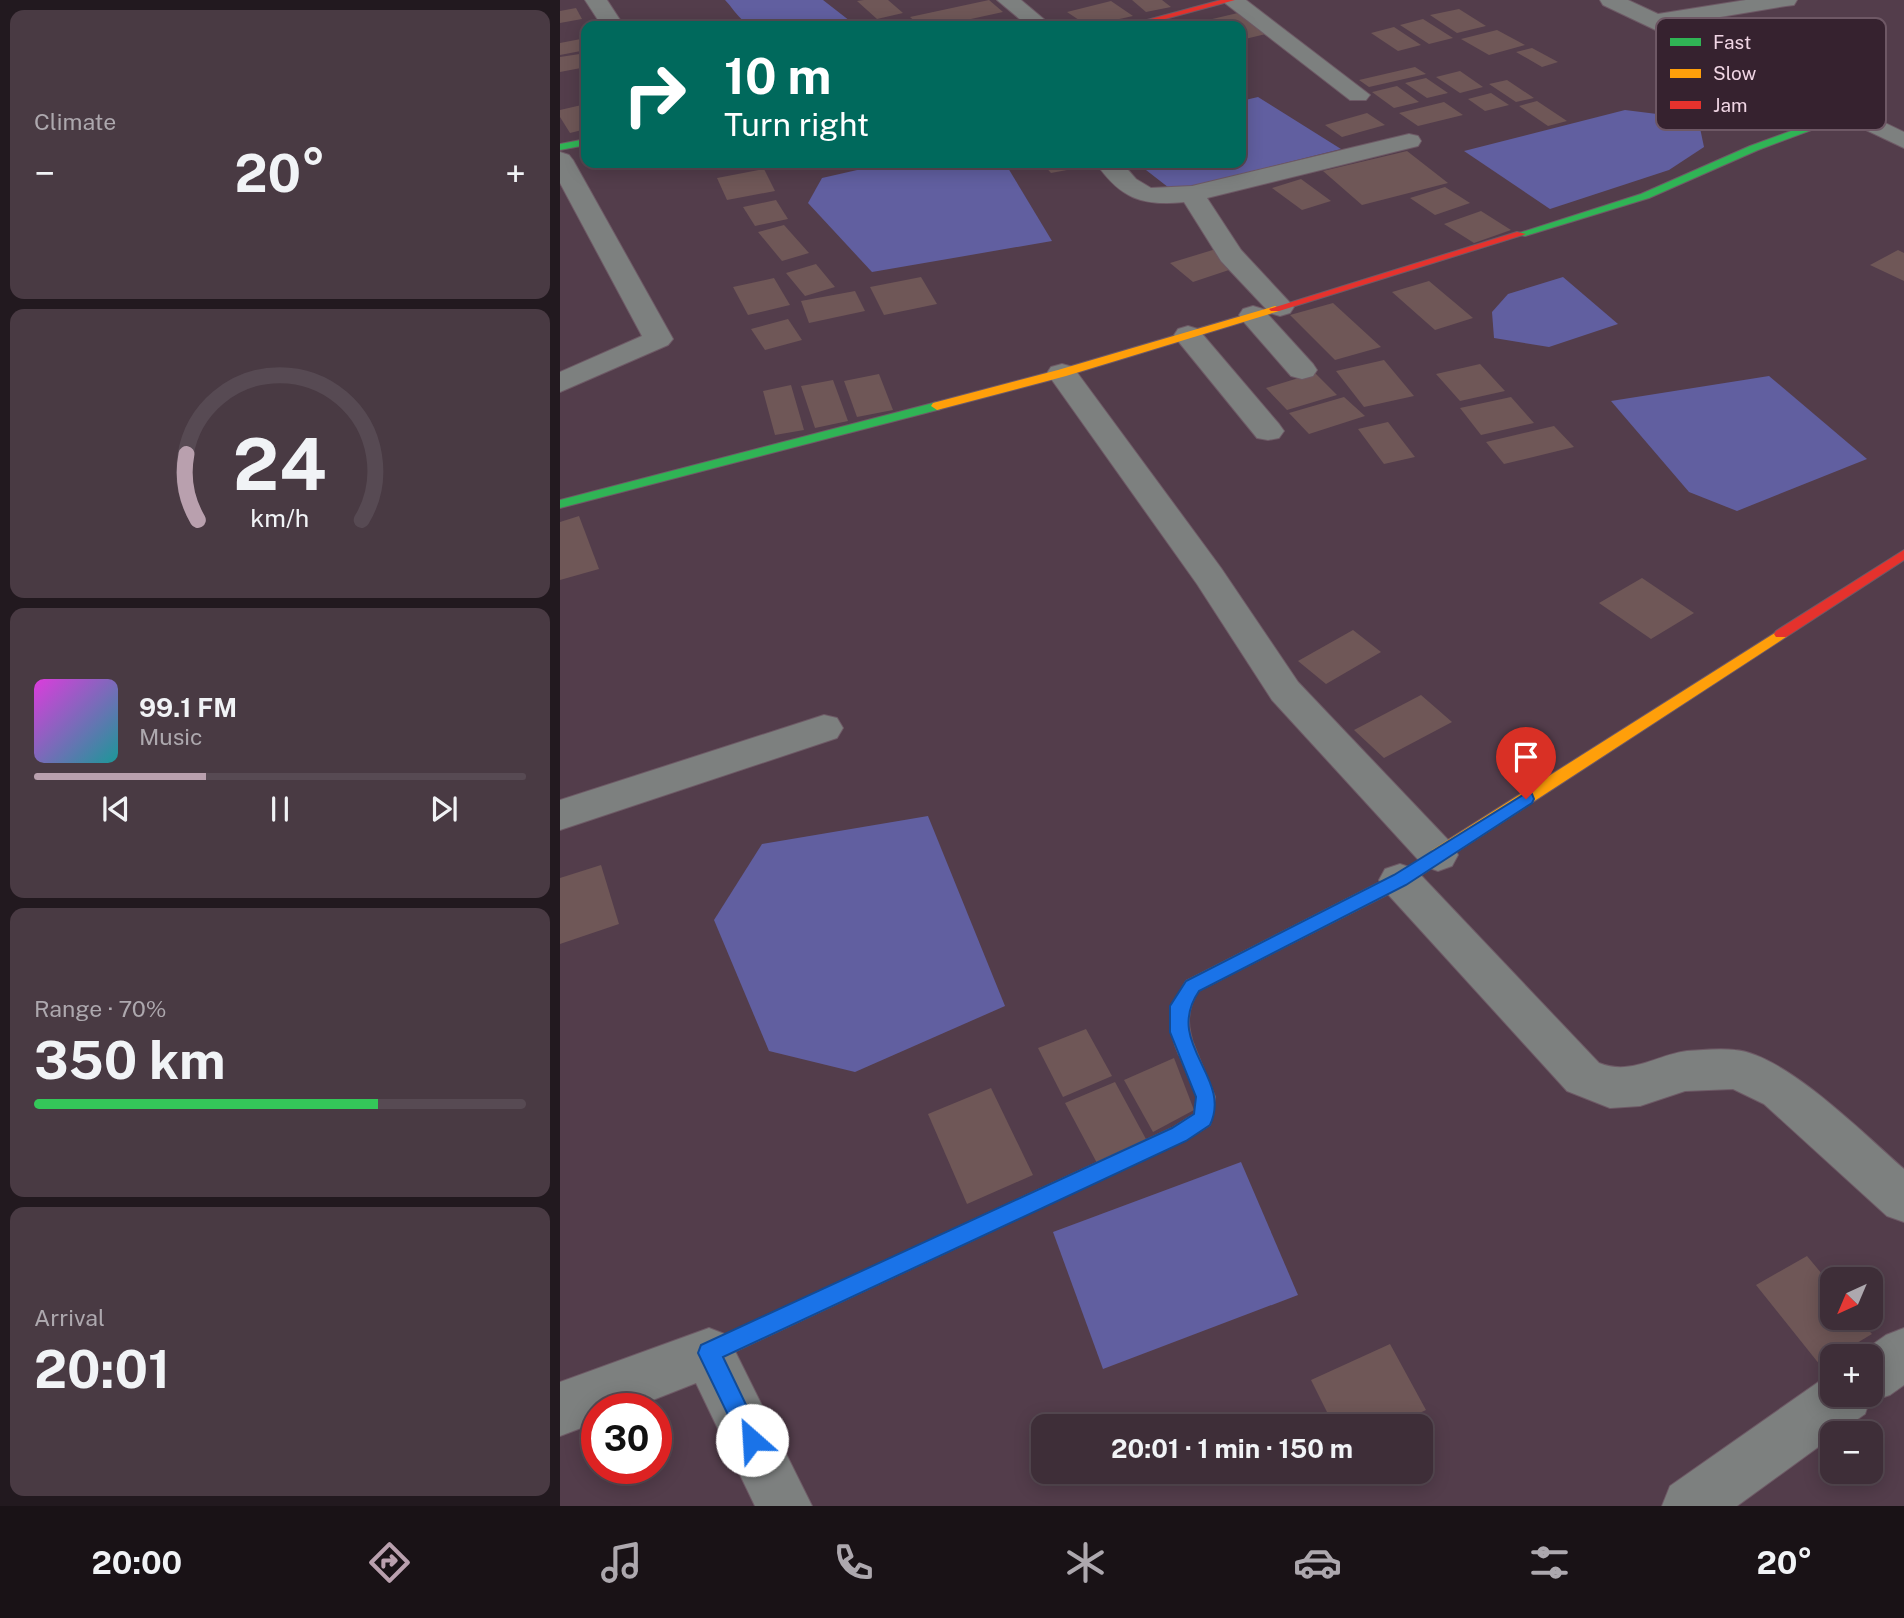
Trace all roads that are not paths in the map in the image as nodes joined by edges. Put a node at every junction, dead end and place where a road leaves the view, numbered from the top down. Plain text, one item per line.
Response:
1 (596, 0) edge
2 (1008, 0) edge
3 (1232, 0) edge
4 (1611, 0) edge
5 (1786, 0) edge
6 (1675, 18) edge
7 (611, 21) edge
8 (1035, 21) edge
9 (1149, 21) edge
10 (1656, 21) edge
11 (1358, 95) dead end
12 (1803, 130) edge
13 (1880, 130) edge
14 (1409, 141) dead end
15 (1904, 141) edge
16 (581, 143) edge
17 (560, 148) edge
18 (560, 160) edge
19 (1113, 168) edge
20 (1192, 194) junction
21 (1267, 311) junction
22 (1188, 335) junction
23 (1301, 370) dead end
24 (1062, 373) junction
25 (560, 383) edge
26 (1268, 431) dead end
27 (560, 504) edge
28 (1904, 554) edge
29 (824, 728) dead end
30 (560, 816) edge
31 (1438, 855) junction
32 (1400, 880) junction
33 (1904, 1200) edge
34 (709, 1353) junction
35 (1904, 1353) edge
36 (1883, 1368) edge
37 (1829, 1407) edge
38 (560, 1409) edge
39 (784, 1506) edge
40 (1690, 1506) edge

1 - 7 street
2 - 8 street
3 - 9 street
3 - 11 street
4 - 10 street
5 - 6 street
12 - 21 street
13 - 15 street
14 - 20 street
16 - 17 street
18 - 25 street
19 - 20 street
20 - 21 street
21 - 22 street
21 - 23 street
22 - 24 street
22 - 26 street
24 - 27 street
24 - 31 street
28 - 31 street
29 - 30 street
31 - 32 street
32 - 33 street
32 - 34 street
34 - 38 street
34 - 39 street
35 - 36 street
37 - 40 street

